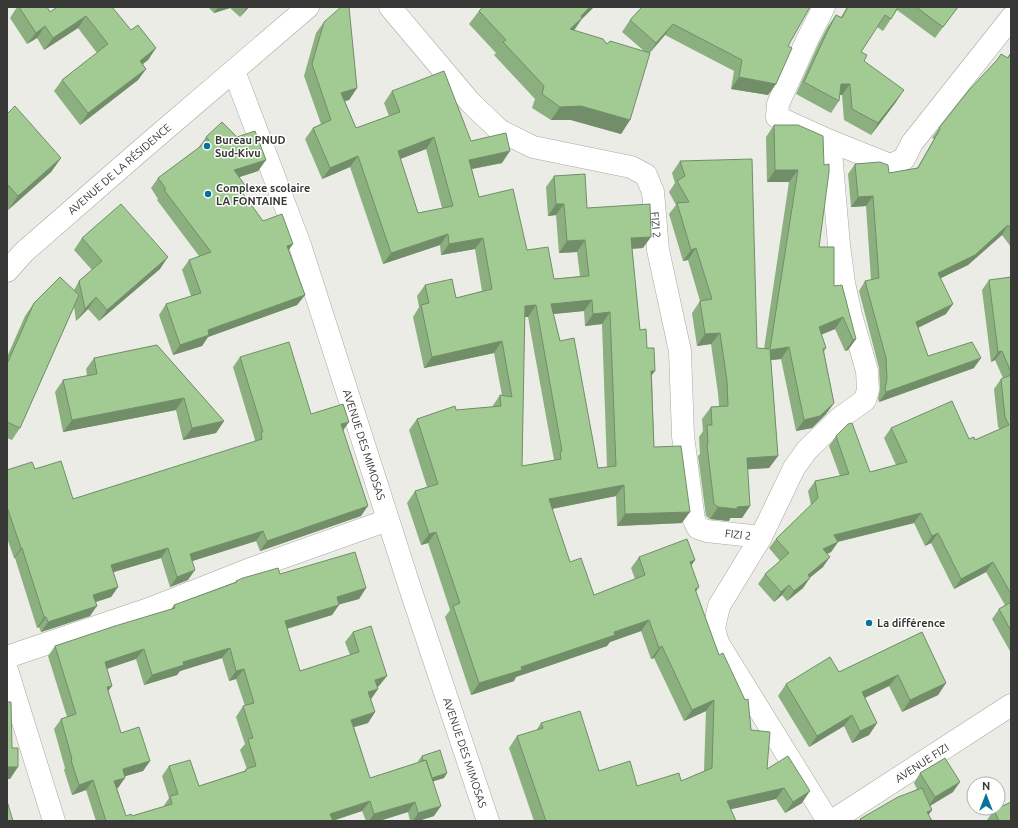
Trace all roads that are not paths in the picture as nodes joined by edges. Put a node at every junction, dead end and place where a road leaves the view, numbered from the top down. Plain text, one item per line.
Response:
1 (308, 7) edge
2 (390, 7) edge
3 (824, 7) edge
4 (1011, 18) edge
5 (234, 71) junction
6 (830, 141) junction
7 (7, 271) edge
8 (388, 520) junction
9 (761, 537) junction
10 (7, 657) edge
11 (7, 670) edge
12 (1011, 705) edge
13 (54, 821) edge
14 (488, 821) edge
15 (828, 821) edge
16 (832, 821) edge

1 - 5 street, AVENUE DE LA RÉSIDENCE
2 - 9 street, FIZI 2
3 - 6 street
4 - 6 street
5 - 7 street, AVENUE DE LA RÉSIDENCE
5 - 8 street, AVENUE DES MIMOSAS
6 - 9 street, FIZI 2
8 - 10 street
8 - 14 street, AVENUE DES MIMOSAS
9 - 15 street, FIZI 2
11 - 13 street
12 - 16 street, AVENUE FIZI

